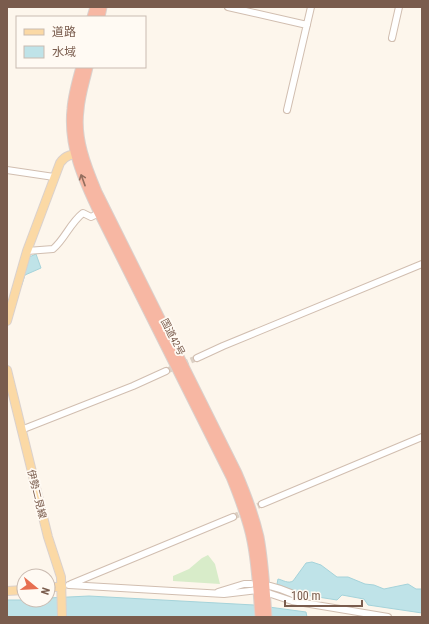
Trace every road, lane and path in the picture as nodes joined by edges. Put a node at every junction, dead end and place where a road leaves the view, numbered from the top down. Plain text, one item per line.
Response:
1 (228, 7) edge
2 (311, 7) edge
3 (399, 7) edge
4 (307, 25) junction
5 (392, 38) dead end
6 (81, 68) edge
7 (88, 68) edge
8 (287, 110) dead end
9 (80, 154) junction
10 (7, 170) edge
11 (54, 177) junction
12 (99, 213) junction
13 (27, 251) junction
14 (422, 264) edge
15 (7, 321) edge
16 (197, 358) tunnel mouth
17 (7, 370) edge
18 (166, 370) tunnel mouth
19 (21, 430) junction
20 (422, 437) edge
21 (262, 504) tunnel mouth
22 (233, 516) tunnel mouth
23 (56, 588) edge
24 (64, 589) junction
25 (261, 592) junction
26 (62, 617) edge
27 (260, 617) edge
28 (267, 617) edge
29 (388, 617) edge

1 - 4 street
2 - 4 street
3 - 5 street
4 - 8 street
6 - 9 highway, 国道42号
7 - 9 highway, 国道42号
9 - 11 main road
12 -> 9 highway, 国道42号
9 - 25 highway, 国道42号
10 - 11 street
11 - 13 main road
12 - 13 street
12 - 25 highway, 国道42号
13 - 15 main road
14 - 16 street
17 - 19 main road, 伊勢二見線
18 - 19 street
19 - 24 main road, 伊勢二見線
20 - 21 street
22 - 24 street
23 - 24 main road
24 - 25 street
24 - 26 main road, 伊勢二見線
25 - 27 highway, 国道42号
25 - 28 highway, 国道42号
25 - 29 street

